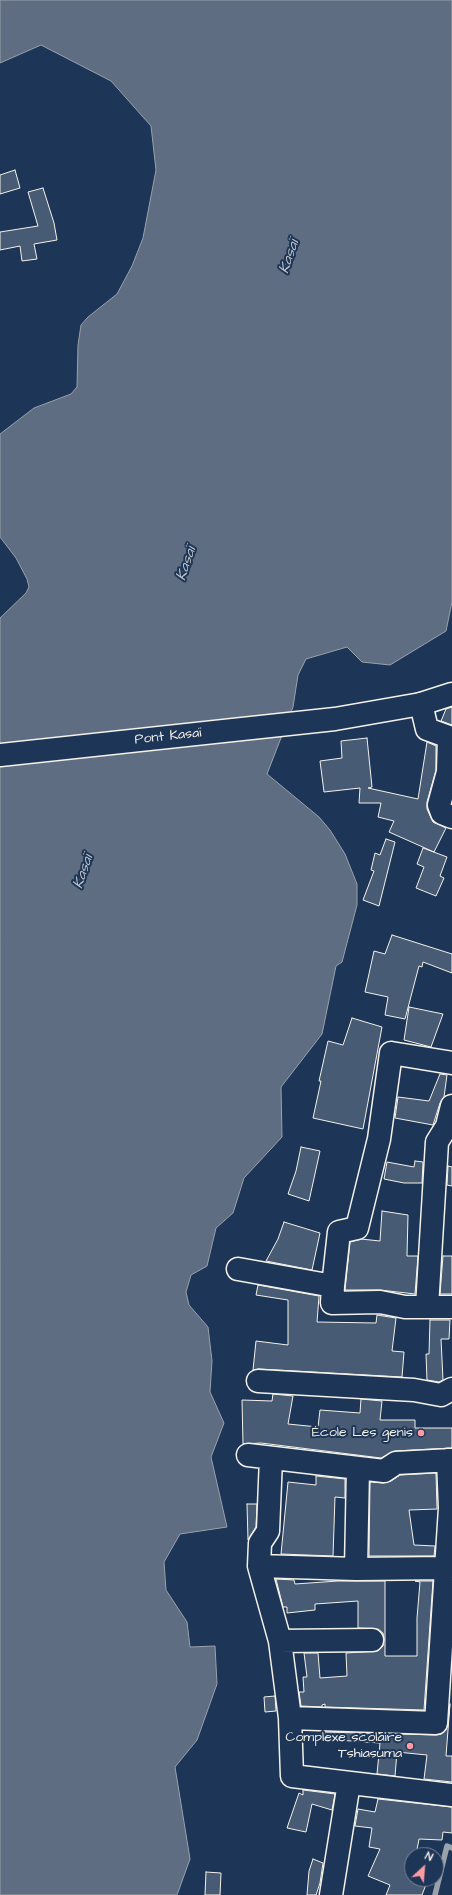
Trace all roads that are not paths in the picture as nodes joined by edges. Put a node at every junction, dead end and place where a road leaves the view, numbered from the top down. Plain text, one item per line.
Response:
1 (452, 694) edge
2 (421, 704) junction
3 (0, 755) edge
4 (452, 817) edge
5 (452, 1062) edge
6 (450, 1120) edge
7 (238, 1269) dead end
8 (333, 1286) junction
9 (427, 1307) junction
10 (452, 1308) edge
11 (258, 1381) dead end
12 (452, 1389) edge
13 (248, 1455) dead end
14 (271, 1458) junction
15 (450, 1460) edge
16 (358, 1468) junction
17 (259, 1566) junction
18 (446, 1568) junction
19 (356, 1569) junction
20 (447, 1613) edge
21 (372, 1640) dead end
22 (280, 1642) junction
23 (445, 1680) edge
24 (290, 1718) junction
25 (349, 1783) junction
26 (452, 1795) edge
27 (331, 1895) edge

1 - 2 main road, Pont Kasaï
2 - 3 main road, Pont Kasaï
2 - 4 main road
5 - 8 main road
6 - 9 main road
7 - 8 main road
8 - 9 main road
9 - 10 main road
11 - 12 main road
13 - 14 main road
14 - 16 main road
14 - 17 main road
15 - 16 main road
15 - 18 main road
16 - 19 main road
17 - 19 main road
17 - 22 main road
18 - 19 main road
18 - 20 main road
20 - 23 main road
21 - 22 main road
22 - 24 main road
23 - 24 main road
24 - 25 main road
25 - 26 main road
25 - 27 main road

